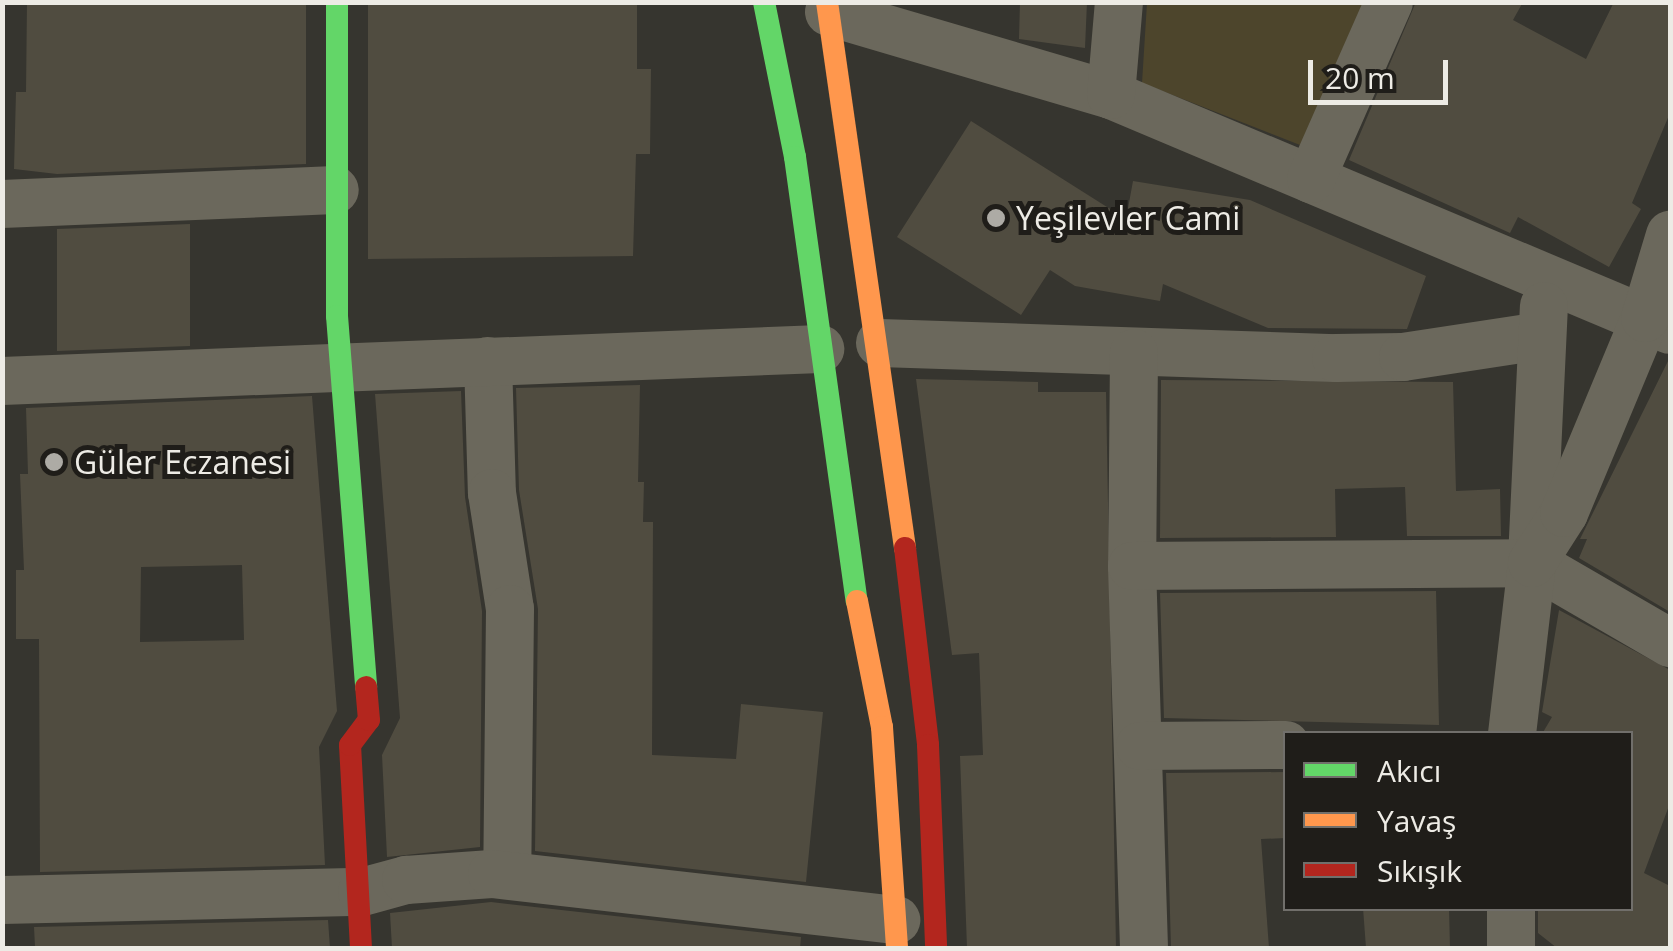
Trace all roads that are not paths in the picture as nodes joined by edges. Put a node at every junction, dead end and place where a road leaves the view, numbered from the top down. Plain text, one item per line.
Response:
1 (336, 2) edge
2 (764, 2) edge
3 (1119, 2) edge
4 (1388, 2) edge
5 (828, 7) edge
6 (1111, 95) junction
7 (1311, 179) junction
8 (335, 190) junction
9 (2, 204) edge
10 (1670, 235) edge
11 (1547, 278) junction
12 (1658, 324) edge
13 (1540, 336) junction
14 (880, 342) junction
15 (820, 349) junction
16 (1134, 353) junction
17 (488, 361) junction
18 (344, 364) junction
19 (2, 381) edge
20 (1532, 562) junction
21 (1132, 566) junction
22 (1670, 643) edge
23 (1512, 731) edge
24 (1283, 744) edge
25 (1140, 746) junction
26 (506, 875) junction
27 (362, 892) junction
28 (2, 900) edge
29 (1511, 911) edge
30 (897, 934) edge
31 (360, 948) edge
32 (936, 948) edge
33 (1144, 948) edge
34 (1511, 948) edge

1 - 8 main road
2 - 15 main road
3 - 6 street
4 - 7 street
5 - 6 street
5 - 14 main road
6 - 7 street
7 - 11 street
8 - 9 street
8 - 18 main road
10 - 12 street
11 - 12 street
11 - 13 street
12 - 20 street
13 - 16 street
13 - 20 street
14 - 16 street
14 - 32 main road
15 - 17 street
15 - 30 main road
16 - 21 street
17 - 18 street
17 - 26 street
18 - 19 street
18 - 27 main road
20 - 21 street
20 - 22 street
20 - 23 street
21 - 25 street
24 - 25 street
25 - 33 street
26 - 27 street
26 - 30 street
27 - 28 street
27 - 31 main road
29 - 34 street

